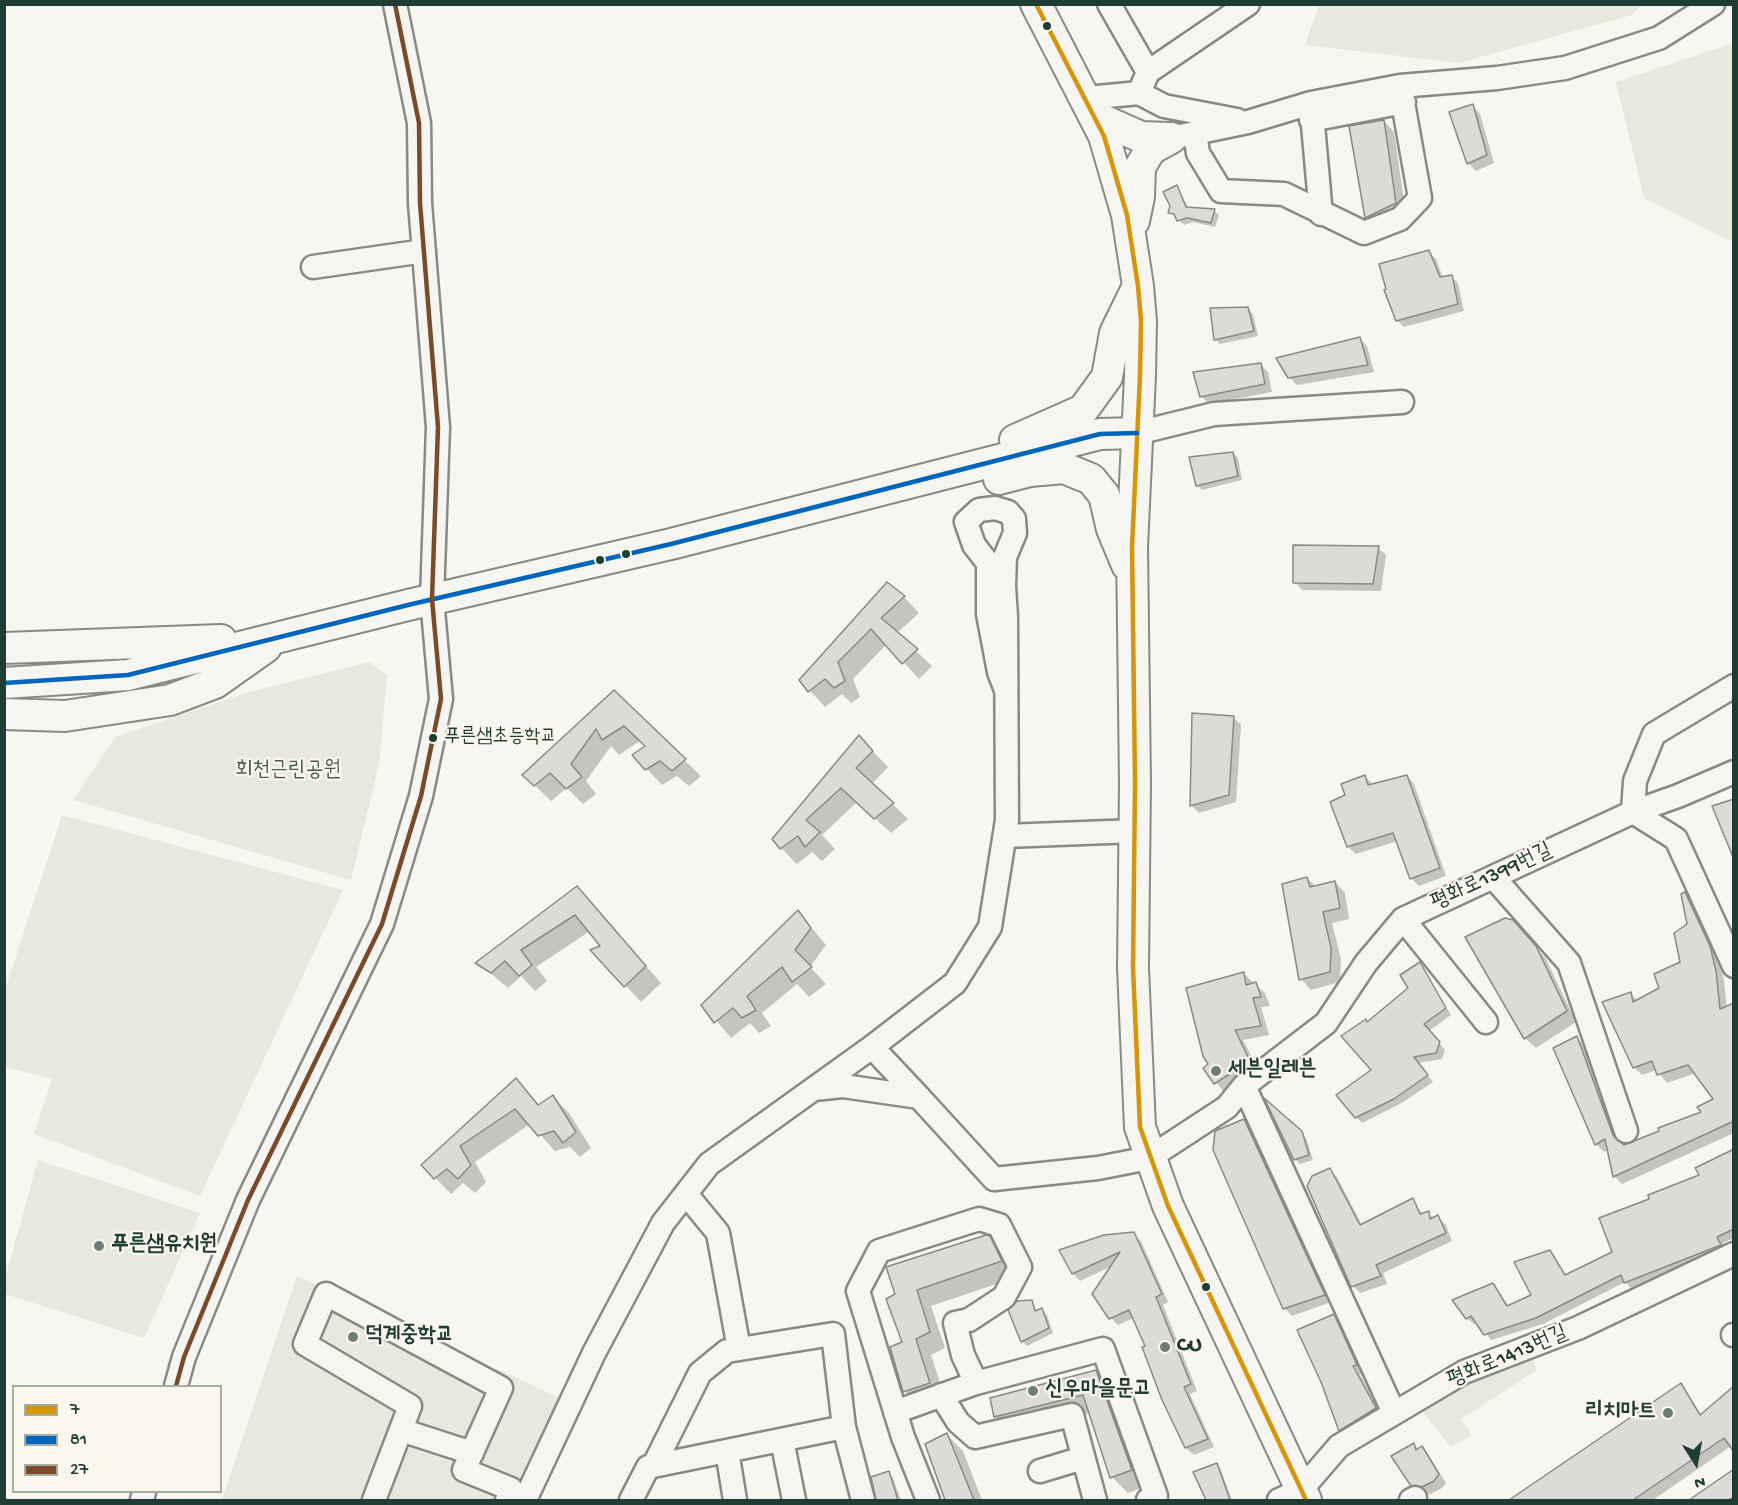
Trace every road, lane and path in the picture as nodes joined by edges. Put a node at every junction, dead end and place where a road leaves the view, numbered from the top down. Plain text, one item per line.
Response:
1 (395, 4) edge
2 (1036, 4) edge
3 (1109, 4) edge
4 (1248, 4) edge
5 (1713, 4) edge
6 (1149, 72) junction
7 (1139, 93) junction
8 (1402, 94) junction
9 (1091, 108) junction
10 (1311, 112) junction
11 (1248, 122) junction
12 (1183, 136) junction
13 (1321, 213) junction
14 (1131, 236) junction
15 (424, 251) junction
16 (313, 267) dead end
17 (1138, 286) junction
18 (1402, 402) dead end
19 (1137, 433) junction
20 (924, 478) junction
21 (863, 494) junction
22 (1133, 580) junction
23 (432, 599) junction
24 (278, 639) junction
25 (4, 648) edge
26 (4, 684) edge
27 (1734, 686) edge
28 (1006, 690) junction
29 (4, 714) edge
30 (1734, 772) edge
31 (1633, 812) junction
32 (1135, 831) junction
33 (1005, 836) junction
34 (1494, 878) junction
35 (1403, 919) junction
36 (1734, 966) edge
37 (1485, 1022) dead end
38 (872, 1047) junction
39 (1244, 1086) junction
40 (812, 1089) junction
41 (919, 1097) junction
42 (1626, 1131) dead end
43 (1149, 1158) junction
44 (686, 1194) junction
45 (1734, 1254) edge
46 (739, 1349) junction
47 (976, 1383) junction
48 (176, 1385) edge
49 (941, 1395) junction
50 (895, 1412) junction
51 (1394, 1413) junction
52 (844, 1427) junction
53 (401, 1430) junction
54 (782, 1440) junction
55 (727, 1450) junction
56 (472, 1453) junction
57 (1083, 1458) junction
58 (654, 1465) junction
59 (1040, 1471) dead end
60 (1295, 1497) edge
61 (374, 1500) edge
62 (507, 1500) edge
63 (525, 1500) edge
64 (631, 1500) edge
65 (735, 1500) edge
66 (794, 1500) edge
67 (863, 1500) edge
68 (928, 1500) edge
69 (1095, 1500) edge
70 (1148, 1500) edge

1 - 15 street
2 - 9 main road
3 - 6 street
4 - 6 street
5 - 8 street
6 - 7 street
7 - 9 street
7 - 11 street
8 - 10 street
8 - 13 street
9 - 12 main road
9 - 14 main road
10 - 11 street
10 - 13 street
11 - 12 street
12 - 13 street
12 - 14 main road
14 - 17 main road
15 - 16 street
15 - 23 street
17 - 19 main road
17 - 20 main road
18 - 19 street
19 - 20 main road
19 - 22 main road
20 - 21 main road
21 - 22 main road
21 - 23 main road
22 - 32 main road
23 - 24 main road
23 - 48 street
24 - 25 main road
24 - 26 main road
24 - 29 main road
27 - 31 street
28 - 28 street
28 - 33 street
30 - 31 street, 평화로1399번길
31 - 34 street, 평화로1399번길
31 - 36 street
32 - 33 street
32 - 43 main road
33 - 38 street
34 - 35 street, 평화로1399번길
34 - 42 street
35 - 37 street
35 - 39 street, 평화로1399번길
38 - 40 street
38 - 41 street
39 - 43 street, 평화로1399번길
39 - 51 street
40 - 41 street
40 - 44 street
41 - 43 street
43 - 60 main road
44 - 46 street
44 - 63 street
45 - 51 street, 평화로1413번길
46 - 52 street
46 - 58 street
47 - 49 street
47 - 50 street
47 - 70 street
49 - 50 street
49 - 57 street
50 - 68 street
51 - 60 street, 평화로1413번길
52 - 54 street
52 - 67 street
53 - 56 street
53 - 56 street
53 - 61 street
54 - 55 street
54 - 66 street
55 - 58 street
55 - 65 street
56 - 62 street
57 - 59 street
57 - 69 street
58 - 64 street

